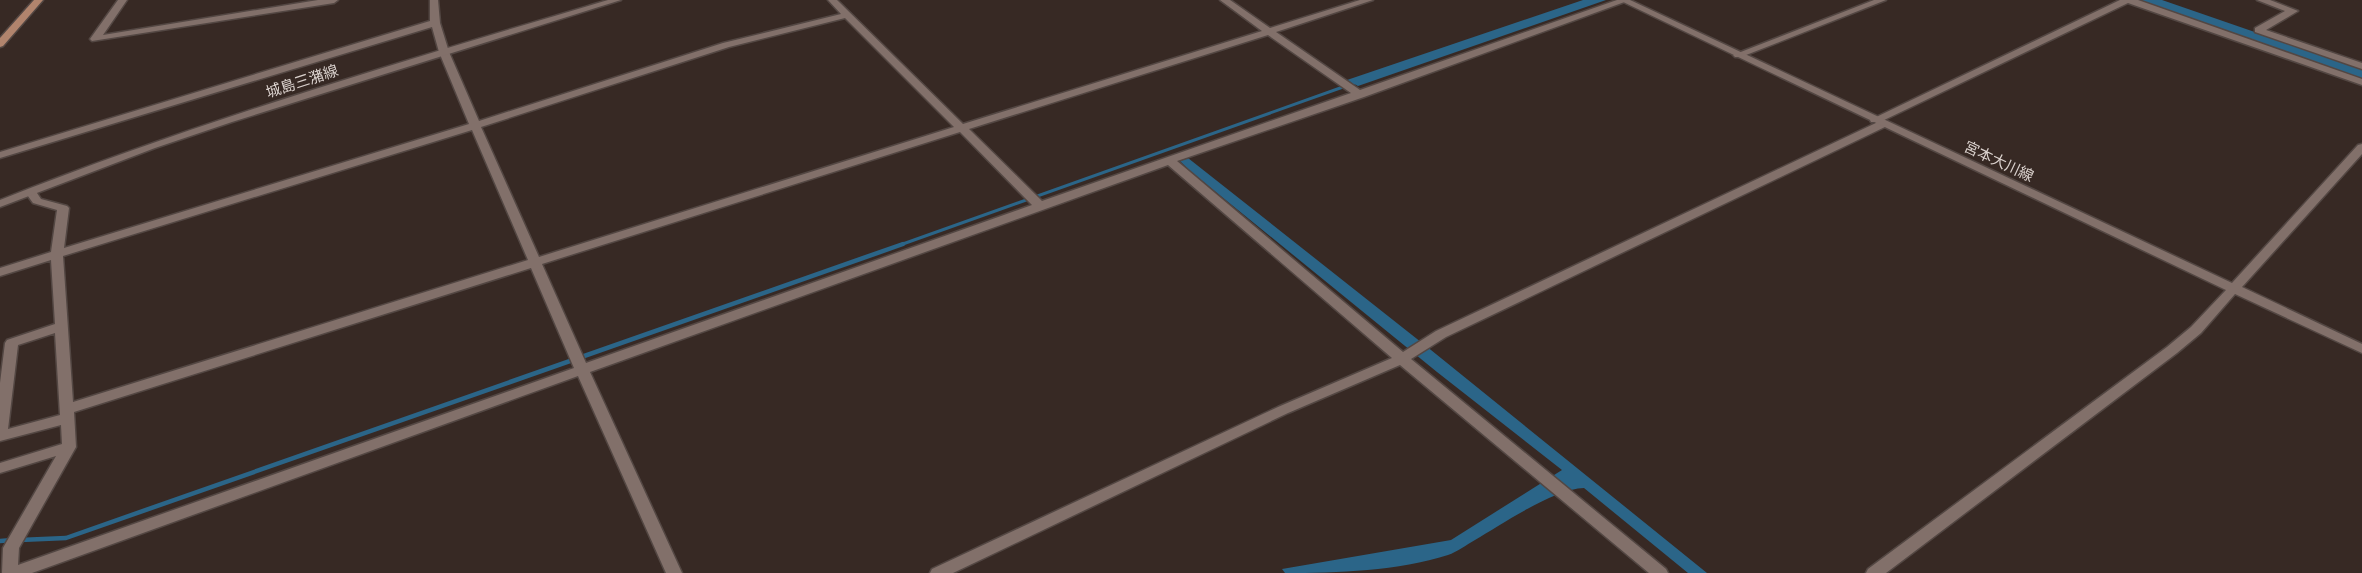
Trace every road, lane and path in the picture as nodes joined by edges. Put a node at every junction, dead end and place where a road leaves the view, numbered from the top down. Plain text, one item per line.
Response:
1 (39, 0) edge
2 (122, 0) edge
3 (334, 0) edge
4 (434, 0) edge
5 (617, 0) edge
6 (832, 0) edge
7 (837, 0) edge
8 (1224, 0) edge
9 (1369, 0) edge
10 (1625, 0) edge
11 (1882, 0) edge
12 (2128, 0) edge
13 (2261, 0) edge
14 (846, 15) junction
15 (435, 22) junction
16 (1268, 32) junction
17 (0, 44) edge
18 (444, 52) junction
19 (1738, 55) junction
20 (2362, 66) edge
21 (2362, 82) edge
22 (1360, 94) junction
23 (1879, 122) junction
24 (475, 125) junction
25 (962, 128) junction
26 (2362, 147) edge
27 (0, 154) edge
28 (1178, 158) junction
29 (31, 192) junction
30 (0, 204) edge
31 (1040, 206) junction
32 (57, 254) junction
33 (536, 262) junction
34 (0, 272) edge
35 (2234, 289) junction
36 (62, 326) junction
37 (2362, 349) edge
38 (1404, 356) junction
39 (582, 370) junction
40 (68, 413) junction
41 (69, 446) junction
42 (0, 468) edge
43 (12, 573) edge
44 (674, 573) edge
45 (938, 573) edge
46 (1660, 573) edge
47 (1874, 573) edge

1 - 17 main road
2 - 3 street
4 - 15 street
5 - 18 street, 城島三潴線
6 - 7 street
6 - 14 street
8 - 16 street
9 - 16 street
10 - 19 street, 宮本大川線
10 - 22 street
11 - 19 street
12 - 21 street
12 - 23 street
13 - 20 street
14 - 24 street
14 - 25 street
15 - 18 street
15 - 27 street
16 - 22 street
16 - 25 street
18 - 24 street
18 - 29 street, 城島三潴線
19 - 23 street, 宮本大川線
22 - 28 street
23 - 35 street, 宮本大川線
23 - 38 street
24 - 32 street
24 - 33 street
25 - 31 street
25 - 33 street
26 - 35 street
28 - 31 street
28 - 38 street
29 - 30 street, 城島三潴線
29 - 32 street
31 - 39 street
32 - 34 street
32 - 36 street
33 - 39 street
33 - 40 street
35 - 37 street, 宮本大川線
35 - 47 street
36 - 40 street
36 - 40 street
38 - 45 street
38 - 46 street
39 - 43 street
39 - 44 street
40 - 41 street
41 - 42 street
41 - 43 street

